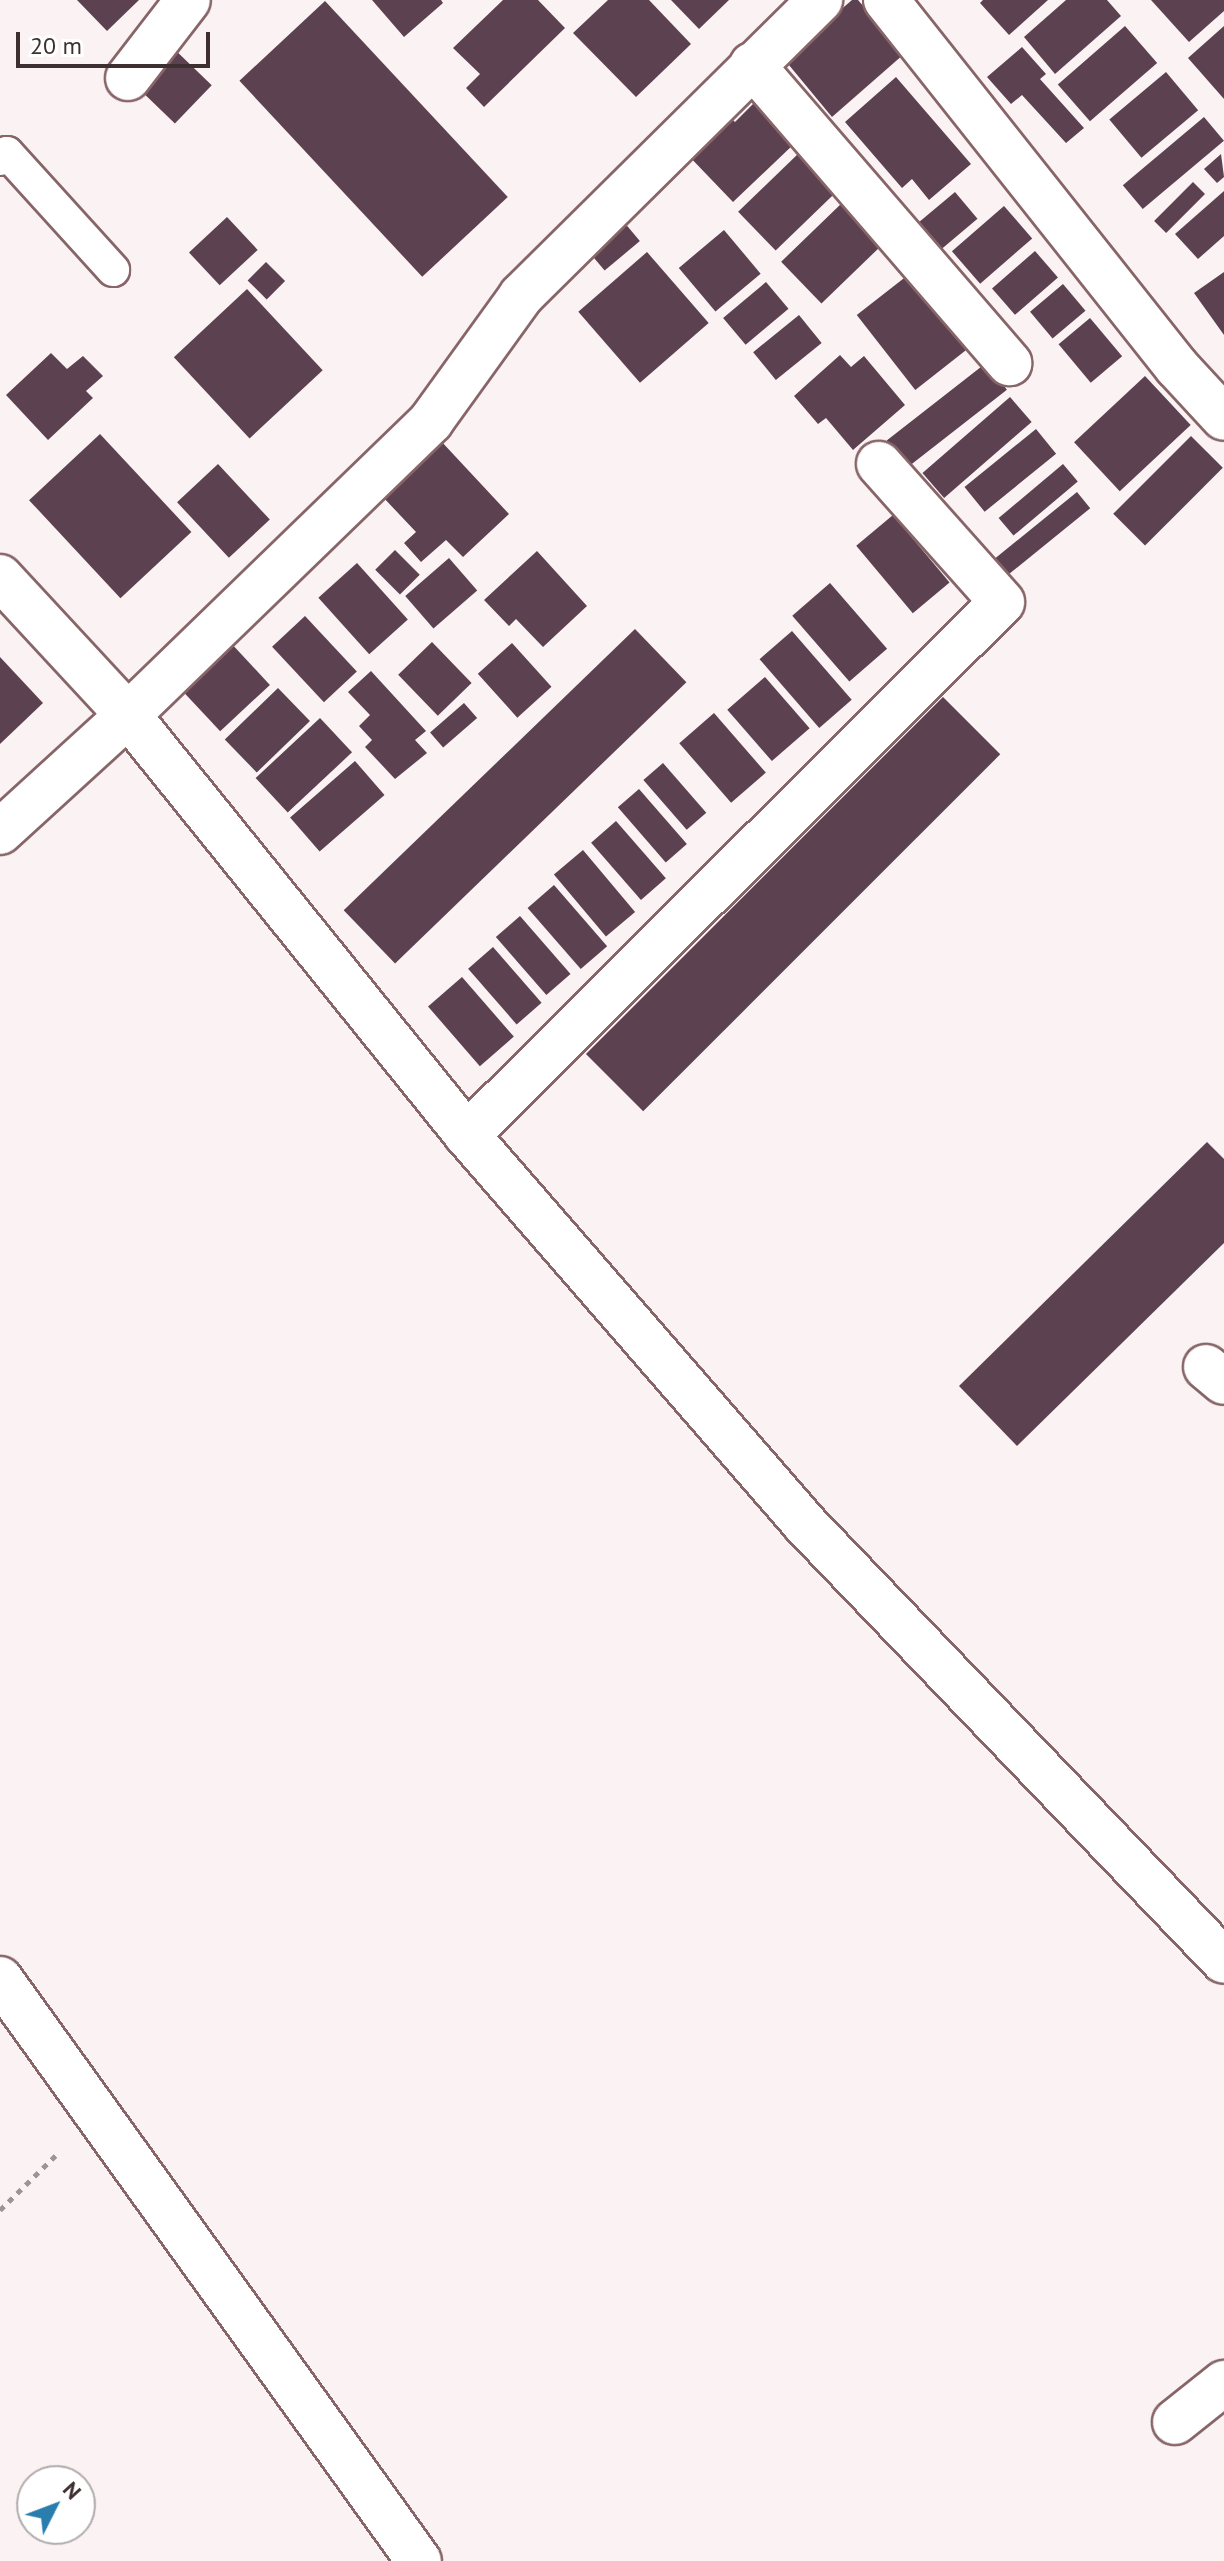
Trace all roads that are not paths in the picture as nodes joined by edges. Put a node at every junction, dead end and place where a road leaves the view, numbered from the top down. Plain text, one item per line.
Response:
1 (188, 0) edge
2 (886, 0) edge
3 (793, 8) edge
4 (752, 65) junction
5 (128, 78) dead end
6 (0, 159) edge
7 (113, 270) dead end
8 (1009, 363) dead end
9 (1224, 418) edge
10 (879, 464) dead end
11 (0, 577) edge
12 (128, 715) junction
13 (0, 832) edge
14 (467, 1135) junction
15 (1224, 1961) edge
16 (0, 1979) edge
17 (1224, 2383) edge
18 (1175, 2422) dead end
19 (419, 2561) edge

1 - 5 street
2 - 9 street
3 - 4 street
4 - 8 street
4 - 12 street
6 - 7 lane
10 - 14 street
11 - 12 street
12 - 13 street
12 - 14 street
14 - 15 street
16 - 19 street
17 - 18 street

